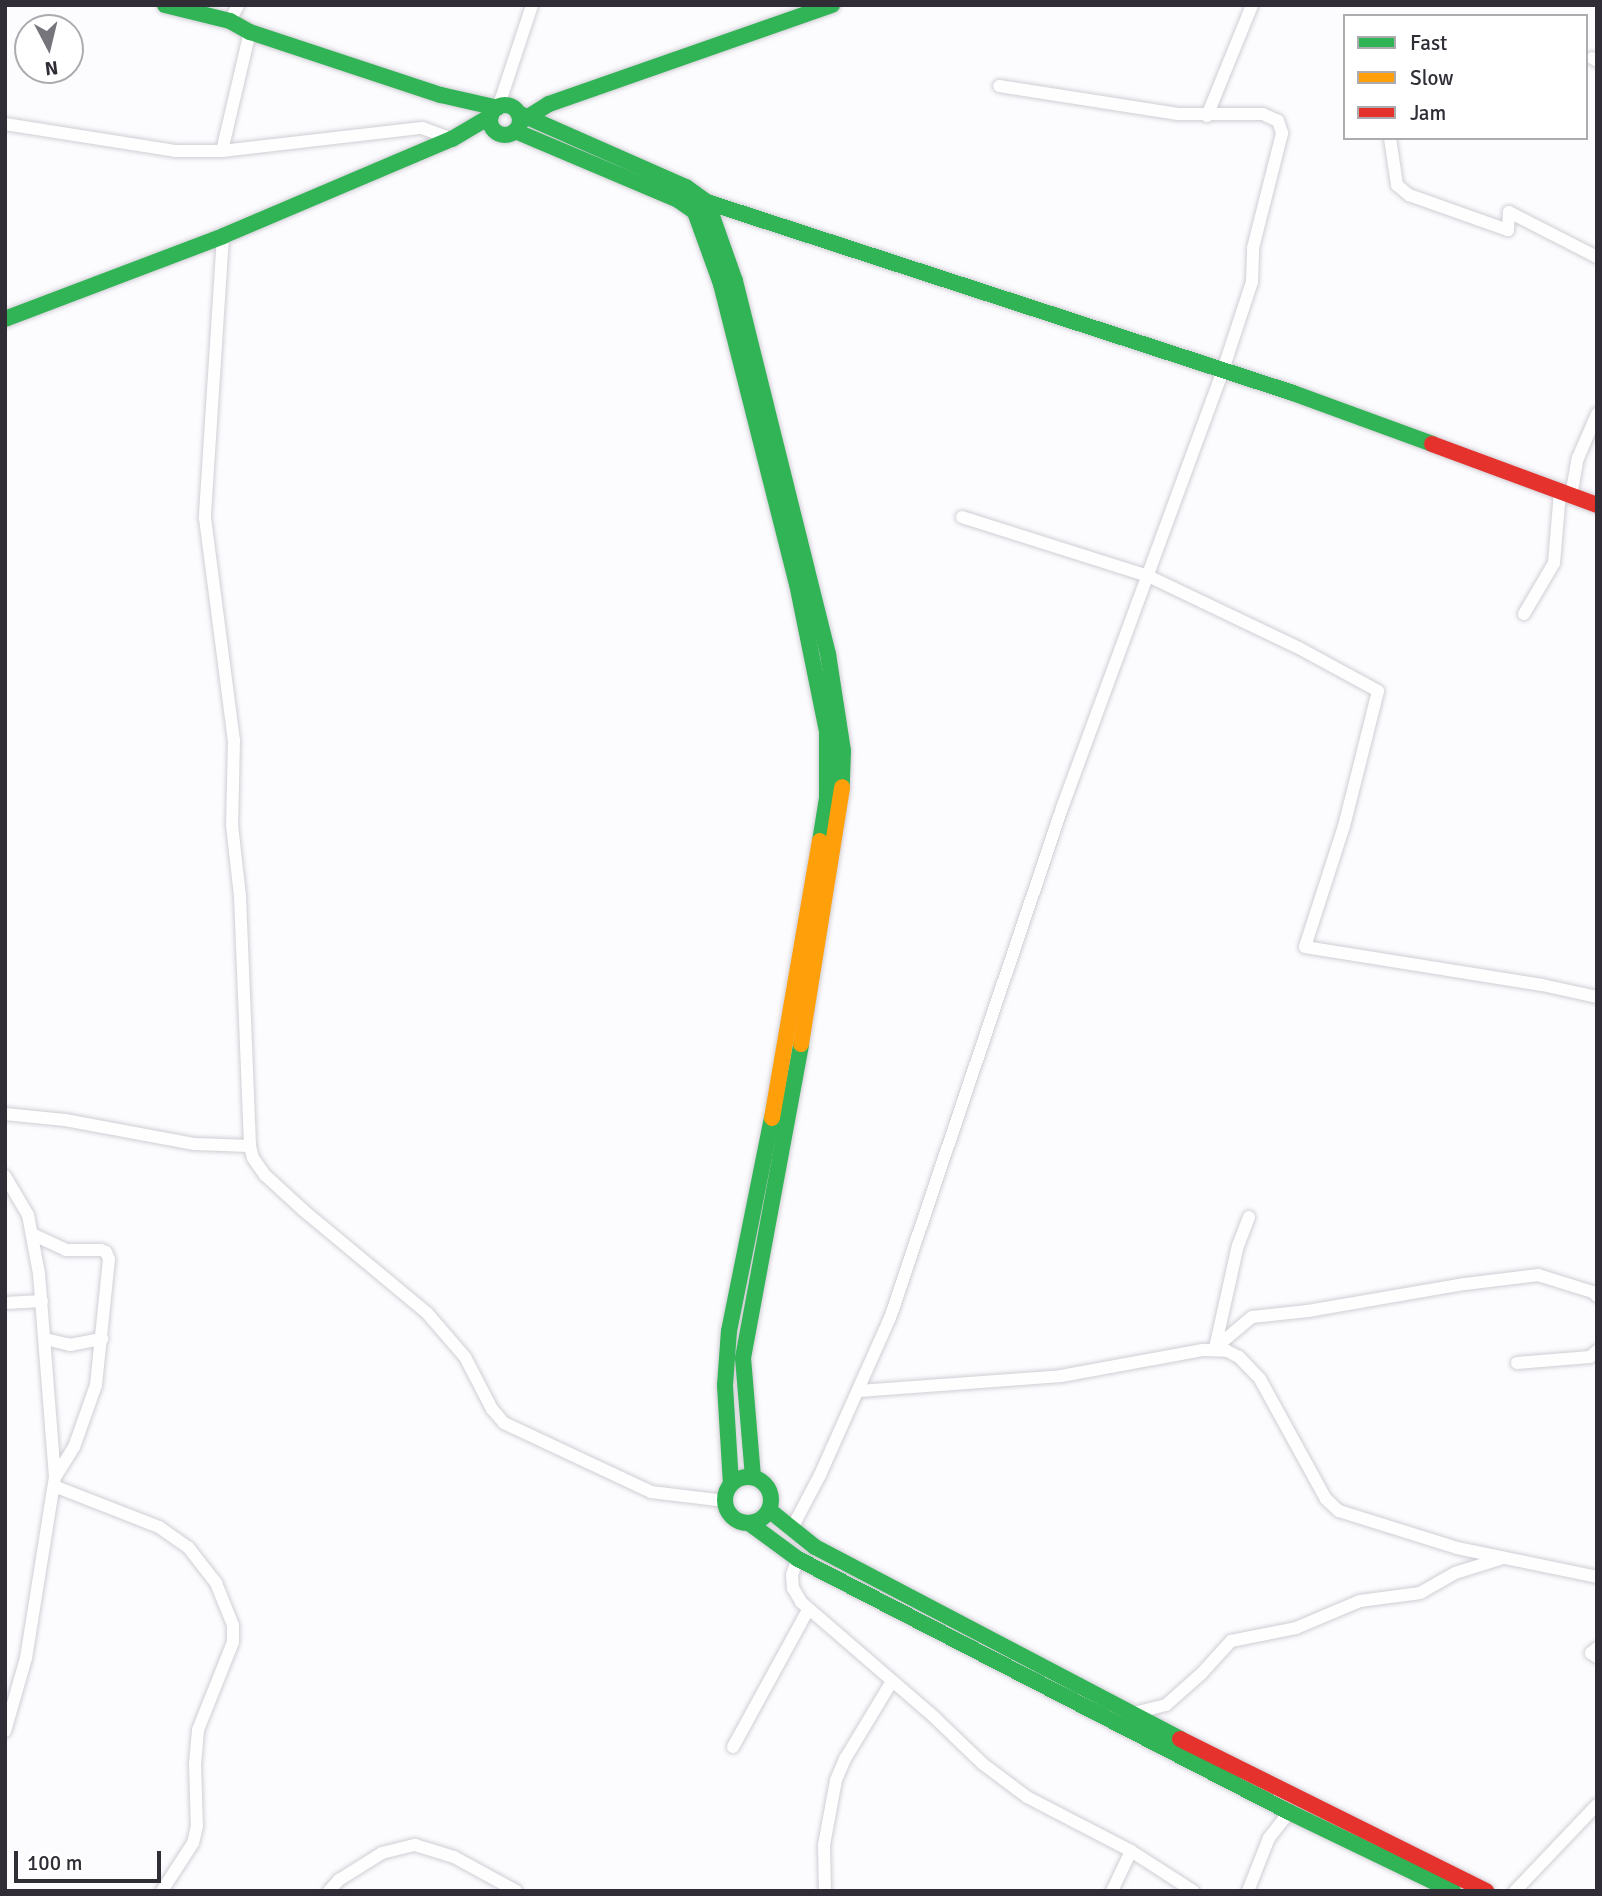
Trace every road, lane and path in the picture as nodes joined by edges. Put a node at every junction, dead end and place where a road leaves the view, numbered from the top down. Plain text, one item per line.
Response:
1 (165, 5) edge
2 (238, 5) edge
3 (531, 5) edge
4 (832, 5) edge
5 (1252, 5) edge
6 (230, 21) junction
7 (250, 32) junction
8 (999, 86) dead end
9 (441, 95) junction
10 (1207, 116) junction
11 (505, 120) junction
12 (5, 124) edge
13 (452, 139) junction
14 (1391, 140) edge
15 (222, 151) junction
16 (707, 202) junction
17 (223, 236) junction
18 (1597, 257) edge
19 (5, 319) edge
20 (1223, 370) junction
21 (1597, 414) edge
22 (1565, 494) junction
23 (1597, 505) edge
24 (962, 517) dead end
25 (1148, 576) junction
26 (1524, 614) dead end
27 (1597, 998) edge
28 (5, 1114) edge
29 (250, 1146) junction
30 (5, 1176) edge
31 (1249, 1217) dead end
32 (32, 1234) junction
33 (1597, 1297) edge
34 (41, 1301) junction
35 (5, 1303) edge
36 (45, 1339) junction
37 (102, 1339) junction
38 (1215, 1348) junction
39 (1597, 1350) edge
40 (1517, 1363) dead end
41 (859, 1391) junction
42 (754, 1477) junction
43 (54, 1482) junction
44 (731, 1484) junction
45 (725, 1501) junction
46 (769, 1510) junction
47 (749, 1523) junction
48 (791, 1530) junction
49 (1502, 1558) junction
50 (799, 1559) junction
51 (1597, 1577) edge
52 (808, 1610) junction
53 (1597, 1648) edge
54 (1597, 1657) edge
55 (892, 1681) junction
56 (1130, 1714) junction
57 (5, 1731) edge
58 (733, 1747) dead end
59 (1597, 1805) edge
60 (1290, 1812) junction
61 (1131, 1851) junction
62 (163, 1891) edge
63 (329, 1891) edge
64 (516, 1891) edge
65 (825, 1891) edge
66 (1112, 1891) edge
67 (1193, 1891) edge
68 (1248, 1891) edge
69 (1453, 1891) edge
70 (1486, 1891) edge
71 (1515, 1891) edge

1 - 6 street
2 - 6 street
3 - 11 street
4 - 11 street
5 - 10 street
6 - 7 street
7 - 9 street
7 - 15 street
8 - 10 street
9 - 11 street
9 - 11 street
10 - 20 street
11 - 13 street
11 - 13 street
11 - 16 street
11 - 44 street
12 - 15 street
13 - 15 street
13 - 17 street
14 - 18 street
16 - 20 street
16 - 42 street
17 - 19 street
17 - 29 street
20 - 22 street
20 - 25 street
21 - 22 street
22 - 23 street
22 - 26 street
24 - 25 street
25 - 27 street
25 - 41 street
28 - 29 street
29 - 45 street
30 - 32 street
31 - 38 street
32 - 34 street
32 - 37 street
33 - 38 street
34 - 35 street
34 - 36 street
36 - 37 street
36 - 43 street
37 - 43 street
38 - 41 street
38 - 49 street
39 - 40 street
41 - 48 street
42 - 44 street
42 - 46 street
43 - 57 street
43 - 62 street
44 - 45 street
45 - 47 street
46 - 47 street
46 - 48 street
47 - 50 street
48 - 56 street
49 - 51 street
49 - 56 street
50 - 52 street
50 - 60 street
52 - 55 street
52 - 58 street
53 - 54 street
55 - 61 street
55 - 65 street
56 - 70 street
59 - 71 street
60 - 68 street
60 - 69 street
61 - 66 street
61 - 67 street
63 - 64 street

